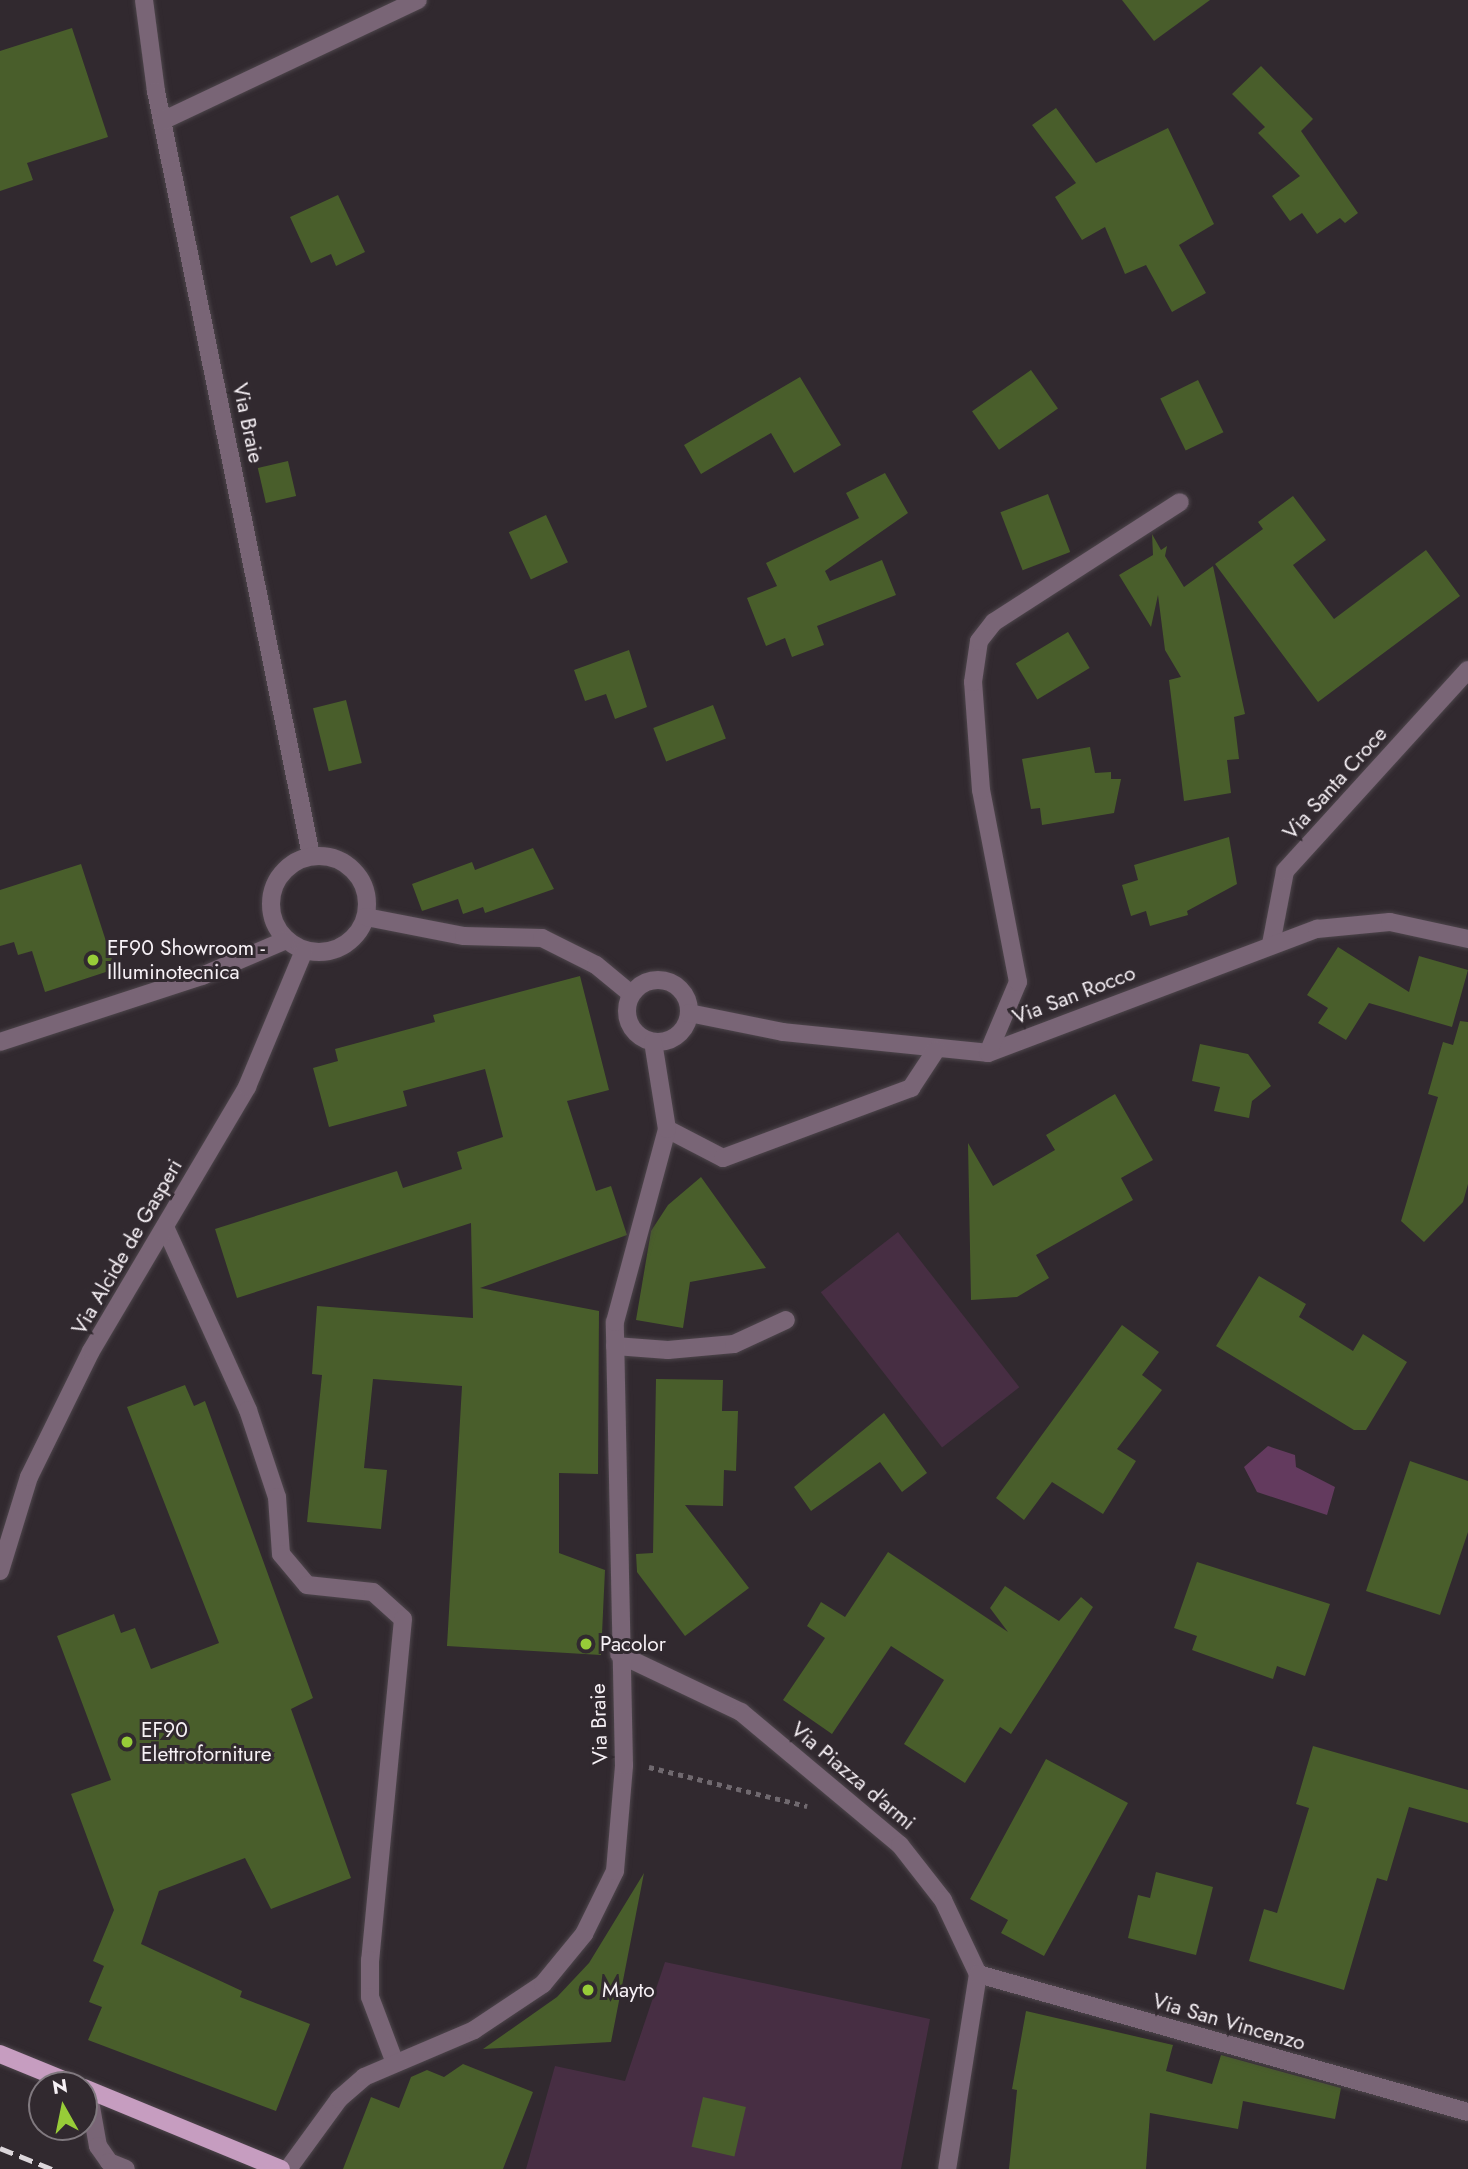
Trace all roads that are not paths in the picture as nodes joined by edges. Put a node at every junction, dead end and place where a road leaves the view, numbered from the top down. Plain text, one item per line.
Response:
1 (144, 0) edge
2 (418, 0) edge
3 (162, 121) junction
4 (1180, 502) dead end
5 (1468, 670) edge
6 (311, 855) junction
7 (366, 916) junction
8 (1468, 939) edge
9 (286, 940) junction
10 (1272, 944) junction
11 (304, 951) junction
12 (631, 994) junction
13 (689, 1013) junction
14 (0, 1042) edge
15 (653, 1042) junction
16 (936, 1050) junction
17 (988, 1053) junction
18 (667, 1129) junction
19 (164, 1227) junction
20 (786, 1320) dead end
21 (615, 1346) junction
22 (0, 1572) edge
23 (619, 1654) junction
24 (978, 1974) junction
25 (0, 2054) edge
26 (396, 2063) junction
27 (42, 2071) edge
28 (98, 2094) edge
29 (1468, 2112) edge
30 (96, 2141) edge
31 (126, 2169) edge
32 (281, 2169) edge
33 (289, 2169) edge
34 (947, 2169) edge

1 - 3 street, Via Braie
2 - 3 street
3 - 6 street, Via Braie
4 - 17 street
5 - 10 street, Via Santa Croce
6 - 7 street
6 - 9 street
7 - 11 street
7 - 12 street
8 - 10 street, Via San Rocco
9 - 11 street
9 - 14 street
10 - 17 street, Via San Rocco
11 - 19 street, Via Alcide de Gasperi
12 - 13 street
12 - 15 street
13 - 15 street
13 - 16 street, Via San Rocco
15 - 18 street, Via Braie
16 - 17 street, Via San Rocco
16 - 18 street
18 - 21 street, Via Braie
19 - 22 street, Via Alcide de Gasperi
19 - 26 street
20 - 21 street
21 - 23 street, Via Braie
23 - 24 street, Via Piazza d'armi
23 - 26 street, Via Braie
24 - 29 street, Via San Vincenzo
24 - 34 street
25 - 27 main road
26 - 33 street, Via Braie
28 - 32 main road
30 - 31 street

